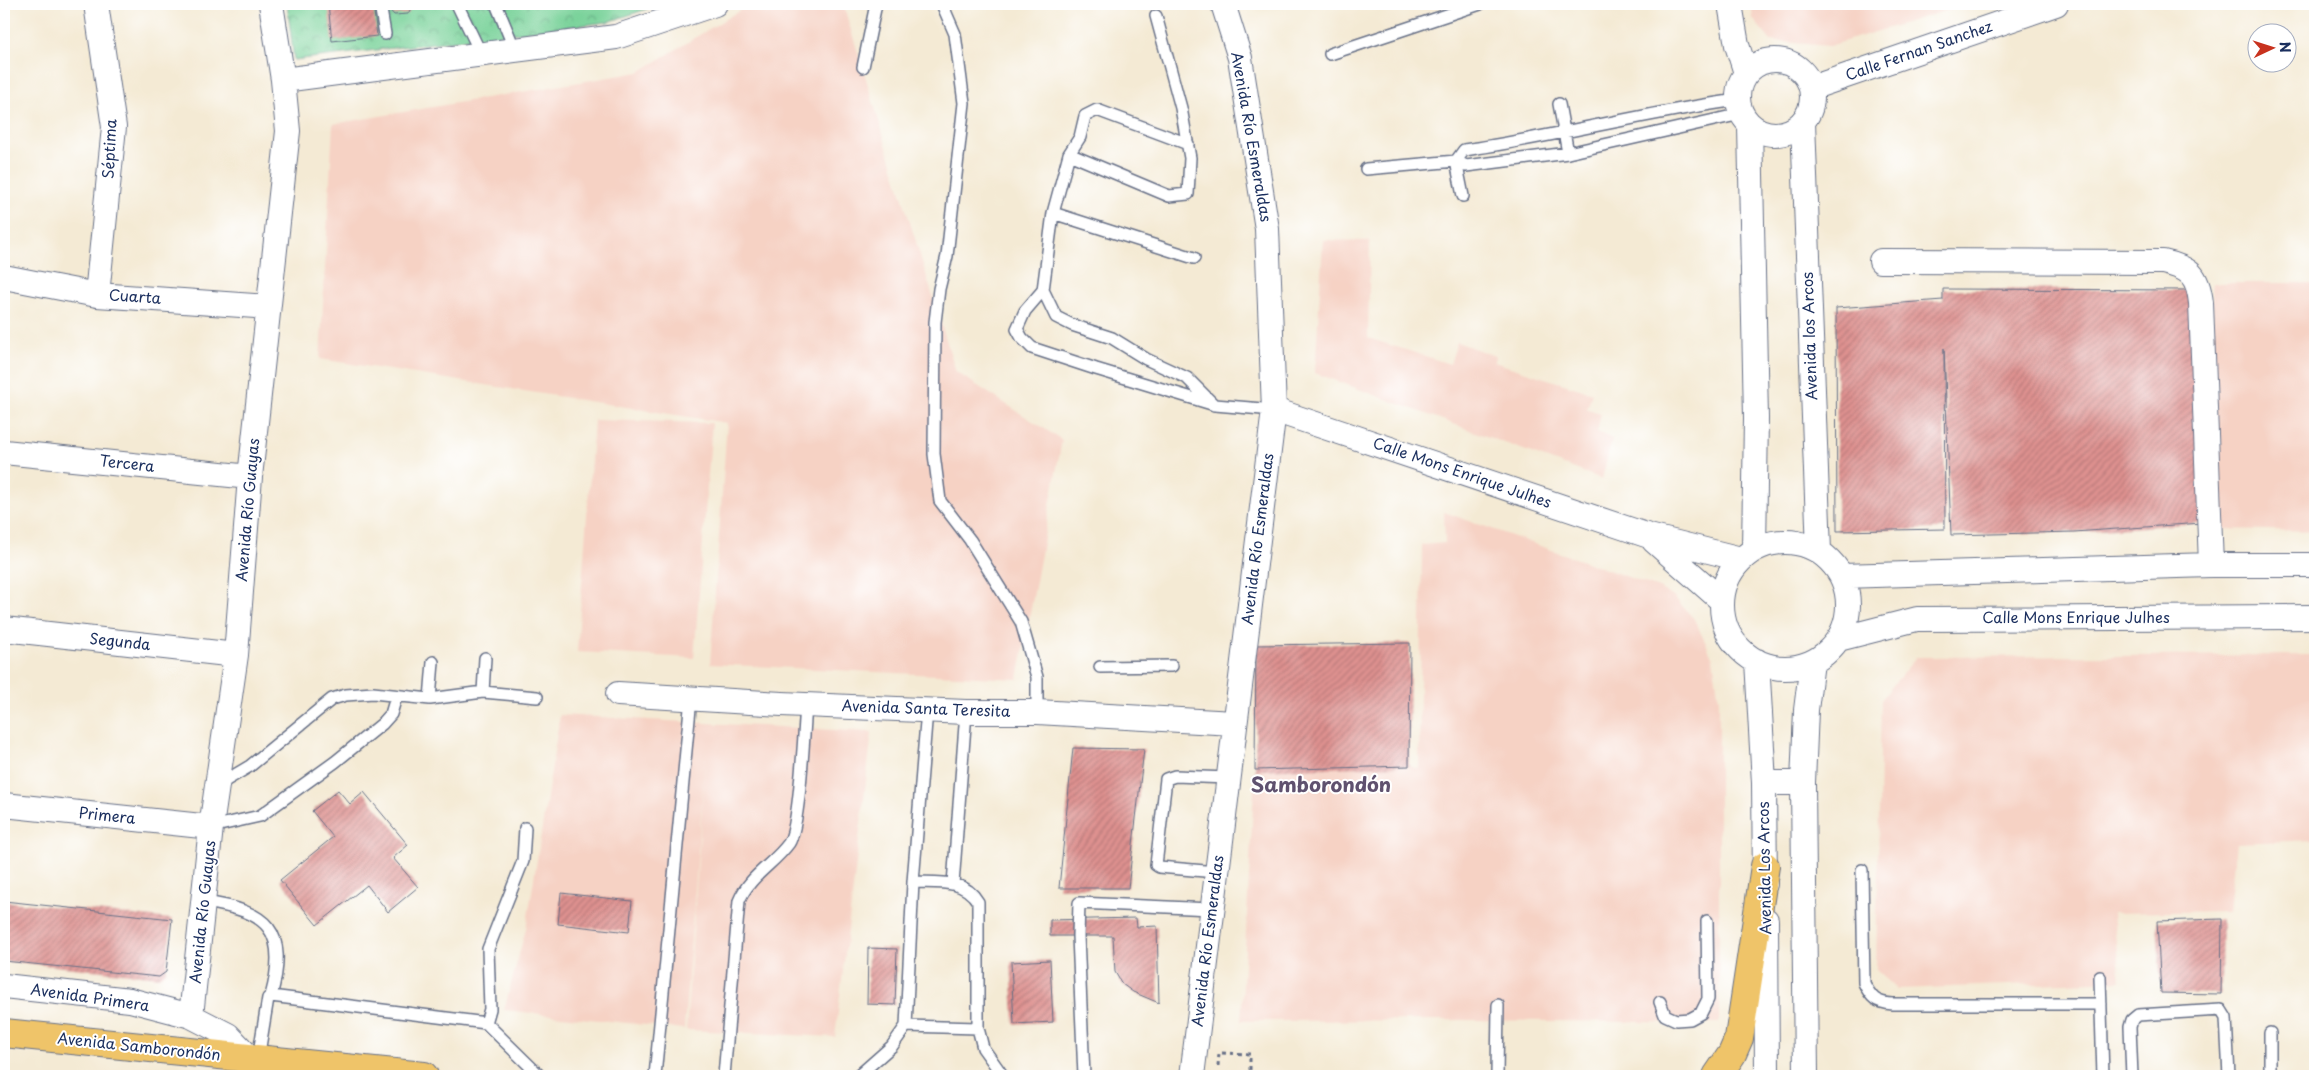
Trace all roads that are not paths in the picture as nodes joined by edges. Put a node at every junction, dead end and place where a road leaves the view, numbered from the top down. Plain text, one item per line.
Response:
1 (96, 4) edge
2 (271, 4) edge
3 (380, 4) edge
4 (457, 4) edge
5 (496, 4) edge
6 (715, 4) edge
7 (876, 4) edge
8 (942, 4) edge
9 (1223, 4) edge
10 (1480, 4) edge
11 (1730, 4) edge
12 (2056, 4) edge
13 (1156, 16) dead end
14 (385, 34) dead end
15 (515, 50) junction
16 (481, 54) junction
17 (1330, 54) dead end
18 (863, 67) dead end
19 (1746, 73) junction
20 (283, 80) junction
21 (1811, 88) junction
22 (1559, 104) dead end
23 (1743, 113) junction
24 (1802, 122) junction
25 (1614, 123) junction
26 (1565, 133) junction
27 (1619, 142) junction
28 (1188, 144) junction
29 (1568, 153) junction
30 (1069, 154) junction
31 (1456, 162) junction
32 (1366, 169) dead end
33 (1464, 196) dead end
34 (1053, 213) junction
35 (1194, 258) dead end
36 (1881, 261) dead end
37 (4, 277) edge
38 (1043, 290) junction
39 (97, 295) junction
40 (268, 307) junction
41 (1215, 406) junction
42 (1274, 410) junction
43 (4, 452) edge
44 (250, 477) junction
45 (1649, 536) junction
46 (1819, 551) junction
47 (1748, 555) junction
48 (2315, 564) edge
49 (2211, 565) junction
50 (1842, 576) junction
51 (1721, 600) junction
52 (2315, 617) edge
53 (4, 629) edge
54 (1839, 639) junction
55 (236, 654) junction
56 (485, 658) dead end
57 (1757, 661) junction
58 (433, 662) dead end
59 (1812, 662) junction
60 (1172, 666) dead end
61 (1100, 667) dead end
62 (483, 692) junction
63 (618, 694) dead end
64 (396, 697) junction
65 (537, 697) dead end
66 (691, 698) junction
67 (430, 699) junction
68 (806, 705) junction
69 (927, 710) junction
70 (966, 712) junction
71 (1038, 712) junction
72 (1234, 723) junction
73 (1228, 778) junction
74 (1764, 783) junction
75 (1804, 783) junction
76 (217, 785) junction
77 (4, 805) edge
78 (211, 828) junction
79 (525, 828) dead end
80 (1765, 866) junction
81 (1862, 870) dead end
82 (1216, 872) junction
83 (913, 882) junction
84 (954, 884) junction
85 (204, 902) junction
86 (1211, 909) junction
87 (1708, 921) dead end
88 (2100, 977) dead end
89 (4, 986) edge
90 (271, 996) junction
91 (1660, 1002) dead end
92 (2101, 1004) junction
93 (1498, 1005) dead end
94 (191, 1016) junction
95 (486, 1023) junction
96 (906, 1026) junction
97 (978, 1028) junction
98 (4, 1033) edge
99 (2270, 1033) dead end
100 (254, 1058) junction
101 (424, 1076) edge
102 (540, 1076) edge
103 (655, 1076) edge
104 (724, 1076) edge
105 (858, 1076) edge
106 (1003, 1076) edge
107 (1084, 1076) edge
108 (1192, 1076) edge
109 (1497, 1076) edge
110 (1717, 1076) edge
111 (1767, 1076) edge
112 (1806, 1076) edge
113 (2103, 1076) edge
114 (2132, 1076) edge
115 (2229, 1076) edge
116 (2270, 1076) edge

1 - 39 street, Séptima
2 - 20 street, Avenida Río Guayas
3 - 14 lane
4 - 16 lane
5 - 15 lane
6 - 15 street
7 - 18 lane
8 - 71 lane
9 - 42 street, Avenida Río Esmeraldas
10 - 17 lane
11 - 19 street
12 - 21 street, Calle Fernan Sanchez
13 - 28 lane
15 - 16 street
16 - 20 street
19 - 21 street
19 - 23 street
20 - 40 street, Avenida Río Guayas
21 - 24 street
22 - 26 lane
23 - 24 street
23 - 25 lane
23 - 27 lane
23 - 47 street
24 - 46 street, Avenida los Arcos
25 - 26 lane
25 - 27 lane
26 - 29 lane
26 - 31 lane
27 - 29 lane
28 - 30 lane
28 - 30 lane
29 - 31 lane
30 - 34 lane
31 - 32 lane
31 - 33 lane
34 - 35 lane
34 - 38 lane
36 - 49 street
37 - 39 street, Cuarta
38 - 41 lane
38 - 41 lane
39 - 40 street, Cuarta
40 - 44 street, Avenida Río Guayas
41 - 42 lane
42 - 45 street, Calle Mons Enrique Julhes
42 - 72 street, Avenida Río Esmeraldas
43 - 44 street, Tercera
44 - 55 street, Avenida Río Guayas
45 - 47 street, Calle Mons Enrique Julhes
45 - 51 street, Calle Mons Enrique Julhes
46 - 47 street
46 - 50 street
47 - 51 street
48 - 49 street
49 - 50 street
50 - 54 street
51 - 57 street
52 - 54 street, Calle Mons Enrique Julhes
53 - 55 street, Segunda
54 - 59 street
55 - 76 street, Avenida Río Guayas
56 - 62 lane
57 - 59 street
57 - 74 street, Avenida Los Arcos
58 - 67 lane
59 - 75 street
60 - 61 lane
62 - 65 lane
62 - 67 lane
63 - 66 street, Avenida Santa Teresita
64 - 67 lane
64 - 76 lane
64 - 78 lane
66 - 68 street, Avenida Santa Teresita
66 - 103 lane
68 - 69 street, Avenida Santa Teresita
68 - 104 lane
69 - 70 street, Avenida Santa Teresita
69 - 83 lane
70 - 71 street, Avenida Santa Teresita
70 - 84 lane
71 - 72 street, Avenida Santa Teresita
72 - 73 street, Avenida Río Esmeraldas
73 - 82 street, Avenida Río Esmeraldas
73 - 82 lane
74 - 75 street
74 - 80 street, Avenida Los Arcos
75 - 112 street
76 - 78 street, Avenida Río Guayas
77 - 78 street, Primera
78 - 85 street, Avenida Río Guayas
79 - 95 lane
80 - 110 highway
80 - 111 street, Avenida Los Arcos
81 - 92 lane
82 - 86 street, Avenida Río Esmeraldas
83 - 84 lane
83 - 96 lane
84 - 97 lane
85 - 90 lane
85 - 94 street, Avenida Río Guayas
86 - 107 lane
86 - 108 street, Avenida Río Esmeraldas
87 - 91 lane
88 - 92 lane
89 - 94 street, Avenida Primera
90 - 95 lane
90 - 100 lane
92 - 113 lane
93 - 109 lane
94 - 100 street, Avenida Primera
95 - 102 lane
96 - 97 lane
96 - 105 lane
97 - 106 lane
98 - 100 highway, Avenida Samborondón
99 - 116 lane
100 - 101 highway, Avenida Samborondón
114 - 115 lane

